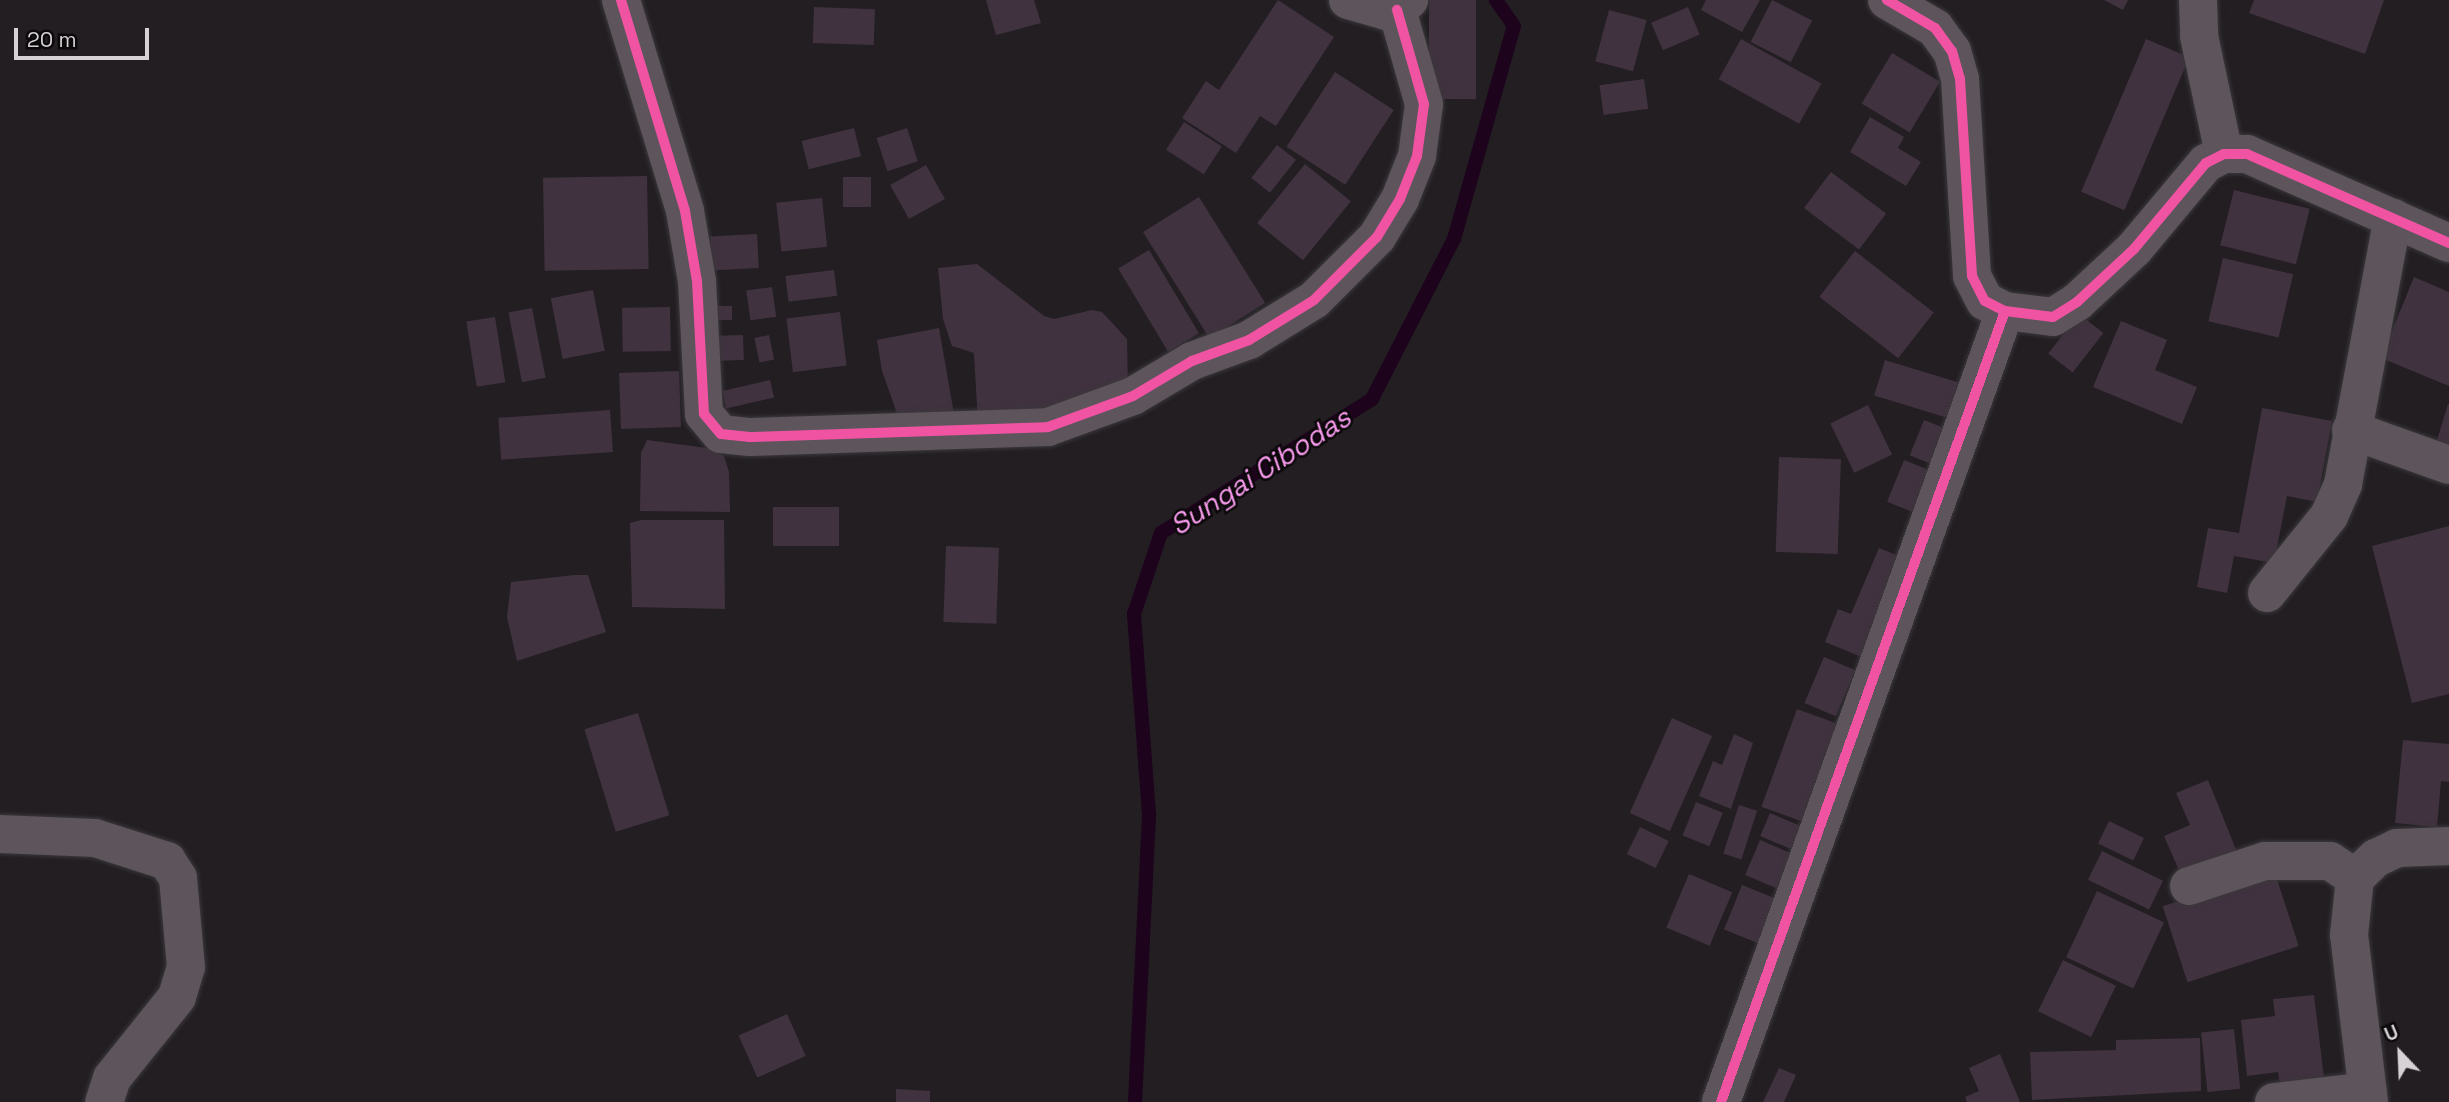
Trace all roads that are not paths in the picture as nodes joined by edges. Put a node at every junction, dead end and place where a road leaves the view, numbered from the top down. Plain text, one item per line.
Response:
1 (621, 0) edge
2 (1349, 0) edge
3 (1887, 0) edge
4 (2199, 0) edge
5 (1403, 5) edge
6 (2224, 154) junction
7 (2393, 218) junction
8 (2449, 243) edge
9 (2005, 311) junction
10 (2351, 430) junction
11 (2449, 465) edge
12 (2267, 593) dead end
13 (0, 834) edge
14 (2449, 846) edge
15 (2355, 878) junction
16 (2189, 886) dead end
17 (2368, 1097) edge
18 (104, 1102) edge
19 (1721, 1102) edge
20 (2274, 1102) edge

1 - 5 street
2 - 5 street
3 - 9 street
4 - 6 street
6 - 7 street
6 - 9 street
7 - 8 street
7 - 10 street
9 - 19 street
10 - 11 street
10 - 12 street
13 - 18 street
14 - 15 street
15 - 16 street
15 - 17 street
17 - 20 street

